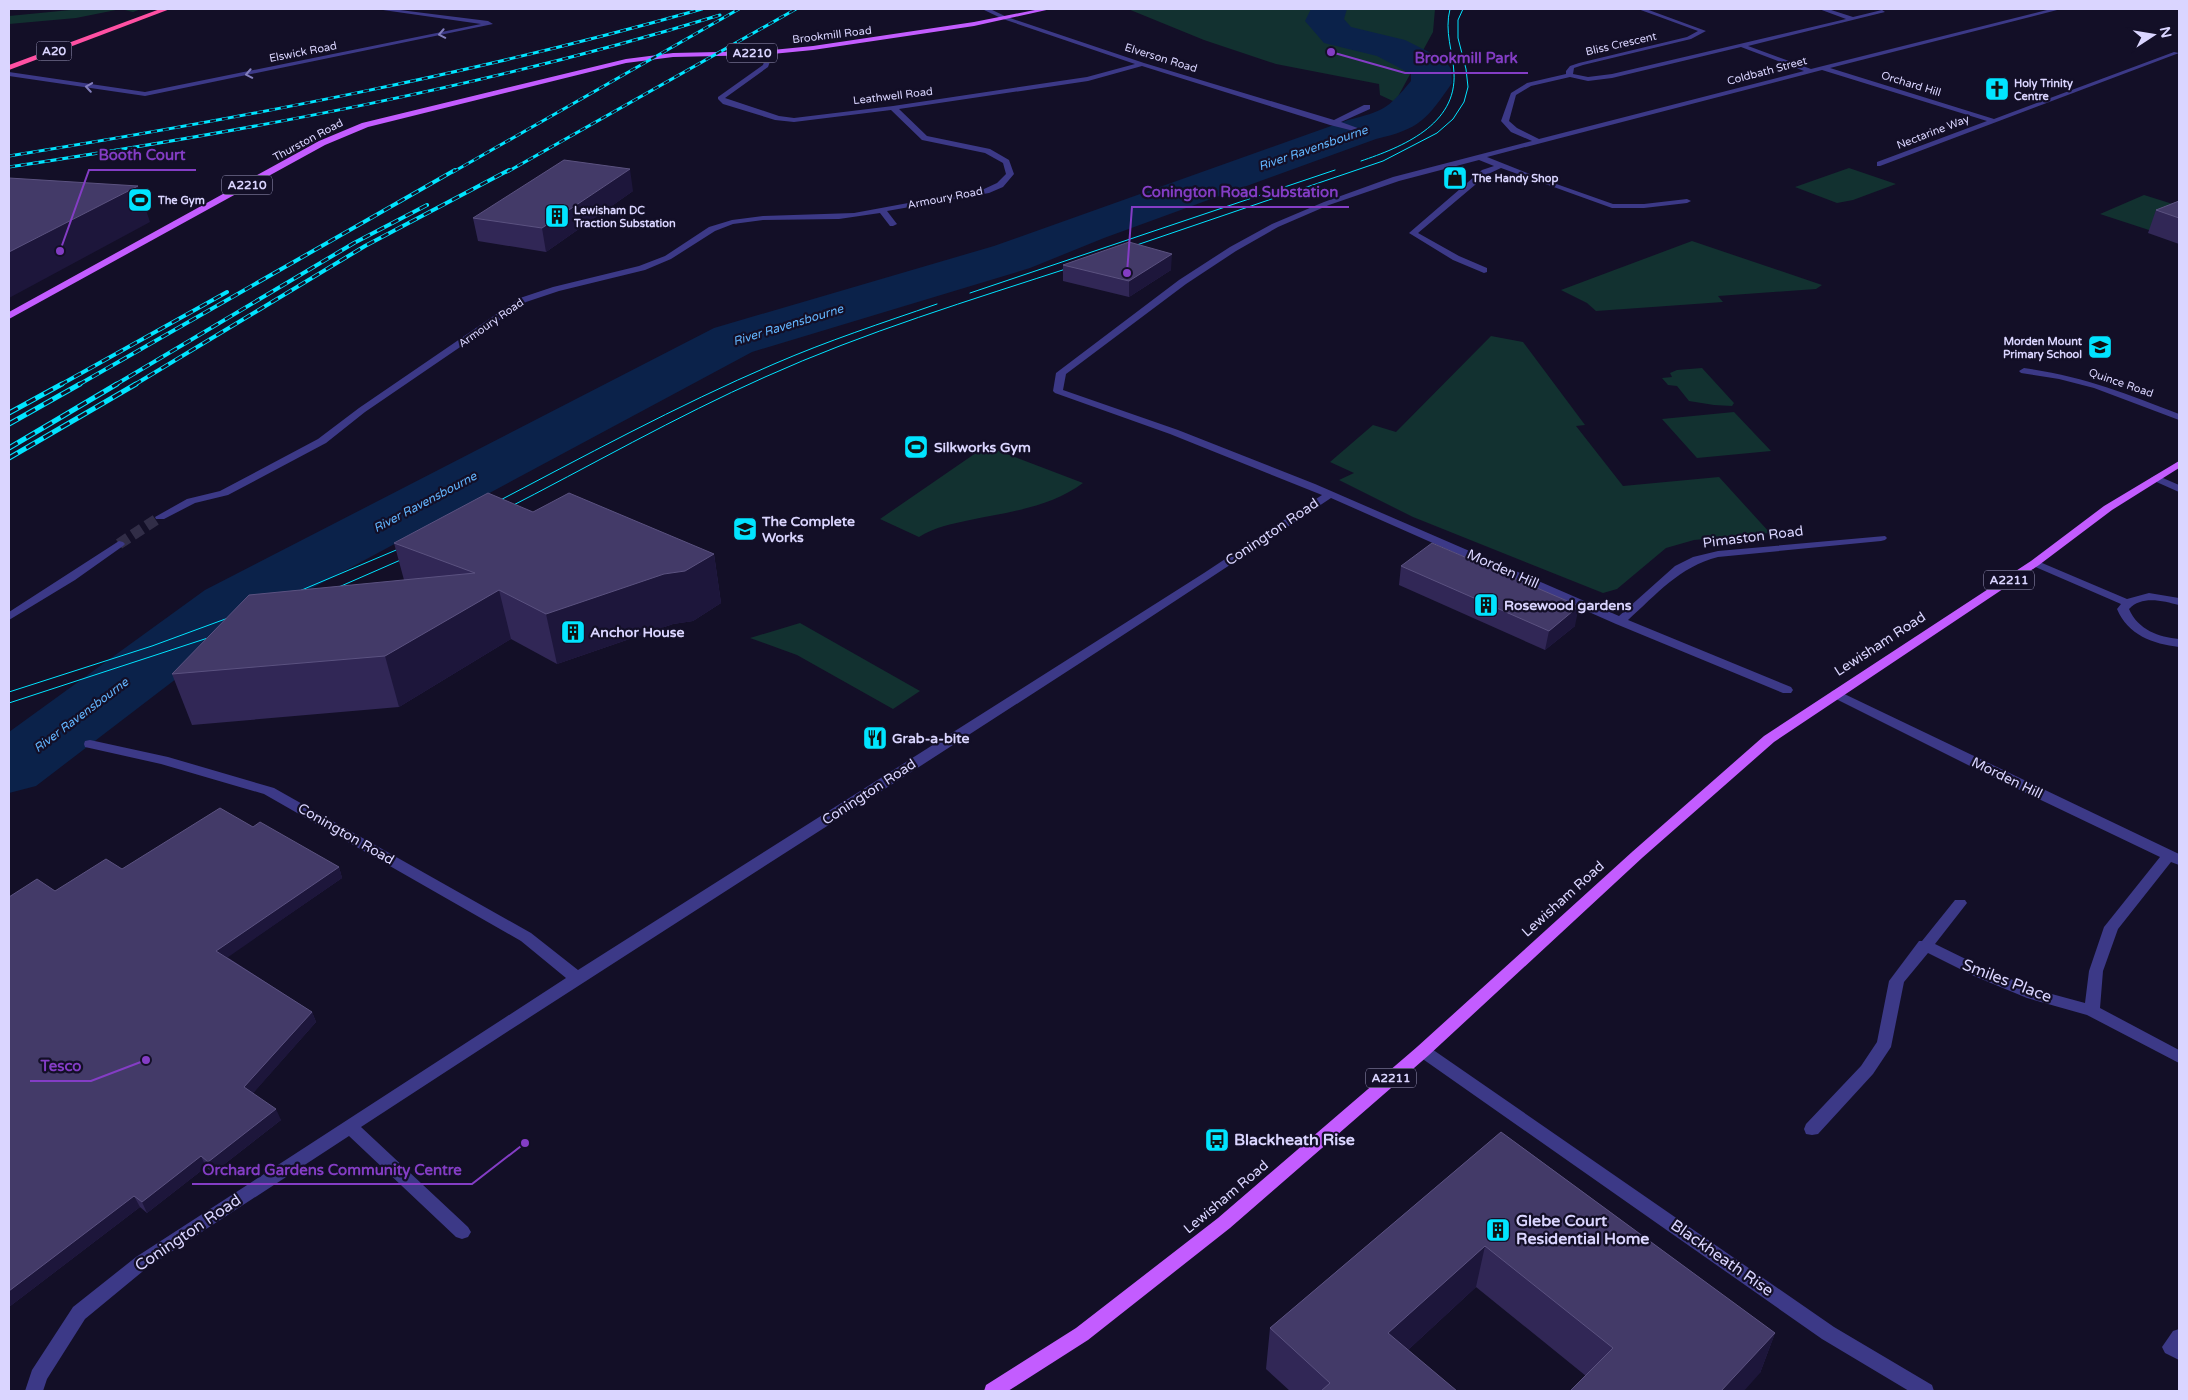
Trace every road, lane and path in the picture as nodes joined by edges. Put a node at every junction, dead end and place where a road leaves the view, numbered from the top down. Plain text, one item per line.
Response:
1 (166, 9) edge
2 (379, 9) edge
3 (985, 9) edge
4 (1048, 9) edge
5 (1641, 9) edge
6 (1822, 9) edge
7 (2058, 9) edge
8 (1882, 12) dead end
9 (1005, 18) junction
10 (1853, 18) junction
11 (1743, 46) junction
12 (762, 53) junction
13 (2176, 53) dead end
14 (1142, 64) junction
15 (9, 68) edge
16 (1822, 68) junction
17 (1811, 71) junction
18 (9, 74) edge
19 (1570, 75) junction
20 (500, 92) joint
21 (1367, 107) dead end
22 (893, 108) junction
23 (1994, 121) junction
24 (1333, 123) junction
25 (1362, 131) dead end
26 (1539, 142) junction
27 (1482, 158) junction
28 (1880, 164) dead end
29 (1500, 166) junction
30 (1686, 201) dead end
31 (882, 210) junction
32 (893, 224) dead end
33 (1484, 270) dead end
34 (9, 316) edge
35 (2024, 371) dead end
36 (2179, 417) edge
37 (2179, 464) edge
38 (2156, 478) junction
39 (2179, 489) edge
40 (1330, 494) junction
41 (160, 517) tunnel mouth
42 (1881, 538) dead end
43 (119, 544) tunnel mouth
44 (2035, 563) junction
45 (2179, 602) edge
46 (2127, 603) junction
47 (9, 617) edge
48 (1620, 621) junction
49 (2179, 643) edge
50 (1787, 690) dead end
51 (1836, 694) junction
52 (90, 744) dead end
53 (2174, 858) edge
54 (1960, 903) dead end
55 (1924, 945) junction
56 (577, 978) junction
57 (2092, 1011) junction
58 (1423, 1051) junction
59 (2179, 1057) edge
60 (348, 1126) junction
61 (1812, 1129) dead end
62 (462, 1232) dead end
63 (2179, 1337) edge
64 (2179, 1352) edge
65 (34, 1391) edge
66 (993, 1391) edge
67 (1925, 1391) edge

1 - 15 highway, A20
2 -> 18 street, Elswick Road
3 - 9 street, Elverson Road
4 - 9 main road, Brookmill Road / A2210
5 - 19 street, Bliss Crescent
6 - 10 street, Bliss Crescent
7 - 16 street, Coldbath Street
8 - 10 street, Bliss Crescent
9 - 12 main road, Brookmill Road / A2210
9 - 14 street, Elverson Road
10 - 11 street, Bliss Crescent
11 - 17 street
11 - 19 street, Bliss Crescent
12 - 20 main road, Brookmill Road / A2210
12 - 22 street, Leathwell Road
13 - 23 street, Nectarine Way
14 - 22 street, Leathwell Road
14 - 24 street, Elverson Road
16 - 17 street, Coldbath Street
16 - 23 street, Orchard Hill
17 - 26 street, Coldbath Street
19 - 26 street
20 - 34 main road, Thurston Road / A2210
21 - 24 street
22 - 31 street, Armoury Road
23 - 28 street, Nectarine Way
24 - 25 street, Elverson Road
26 - 27 street, Coldbath Street
27 - 29 street
27 - 40 street, Conington Road
29 - 30 street
29 - 33 street
31 - 32 street, Armoury Road
31 - 41 street, Armoury Road
35 - 36 street, Quince Road
37 - 38 main road, Lewisham Road / A2211
38 - 39 street
38 - 44 main road, Lewisham Road / A2211
40 - 48 street, Morden Hill
40 - 56 street, Conington Road
42 - 48 street, Pimaston Road
43 - 47 street
44 - 46 street
44 - 51 main road, Lewisham Road / A2211
45 - 46 street
46 - 49 street
48 - 50 street, Morden Hill
51 - 53 street, Morden Hill
51 - 58 main road, Lewisham Road / A2211
52 - 56 street, Conington Road
53 - 57 street
54 - 55 street
55 - 57 street, Smiles Place
55 - 61 street
56 - 60 street, Conington Road
57 - 59 street, Smiles Place
58 - 66 main road, Lewisham Road / A2211
58 - 67 street, Blackheath Rise
60 - 62 street
60 - 65 street, Conington Road
63 - 64 street

